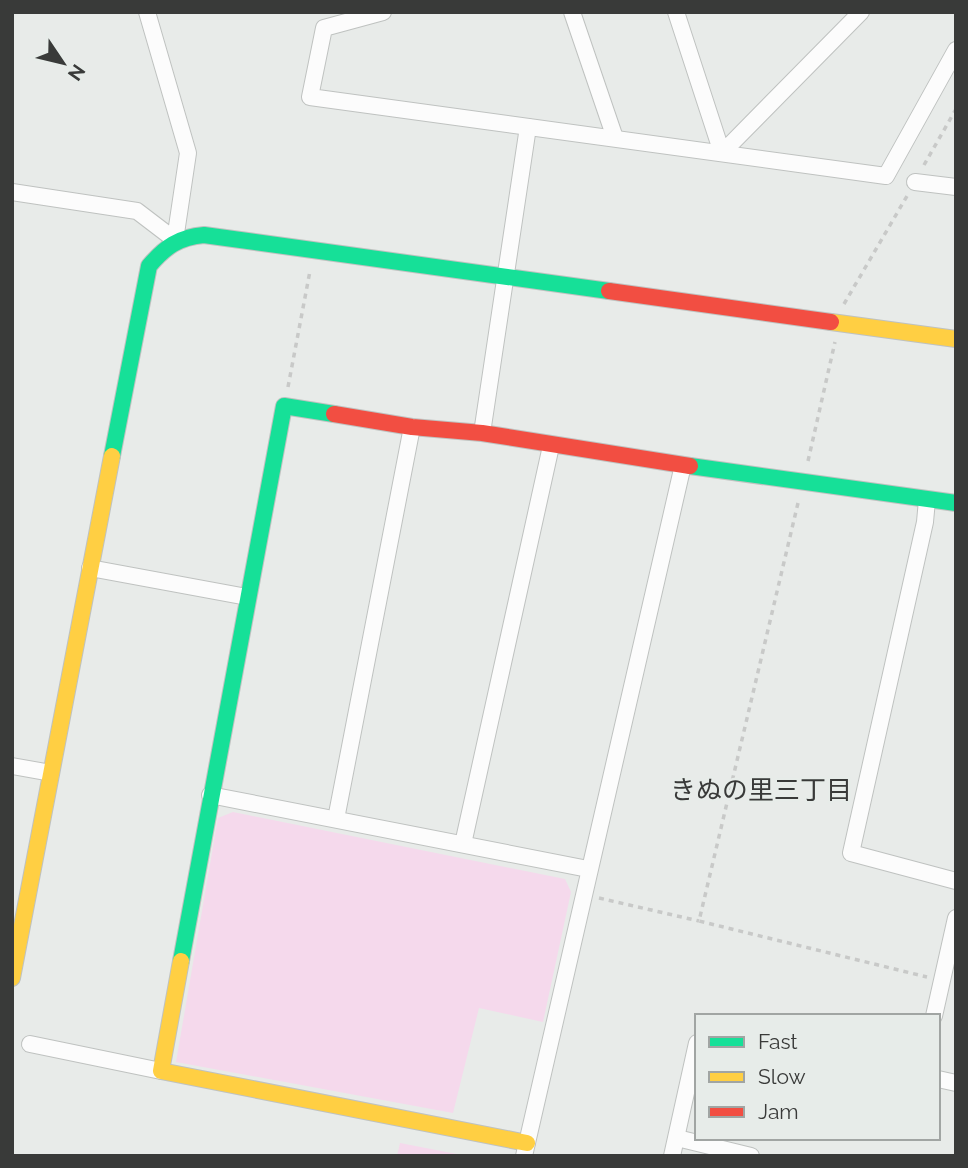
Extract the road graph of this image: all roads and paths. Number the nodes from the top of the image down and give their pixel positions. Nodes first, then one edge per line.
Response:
1 (147, 12) edge
2 (383, 12) edge
3 (572, 12) edge
4 (676, 12) edge
5 (861, 12) edge
6 (844, 18) edge
7 (956, 50) edge
8 (956, 108) edge
9 (528, 127) junction
10 (615, 138) junction
11 (722, 153) junction
12 (915, 182) junction
13 (956, 187) edge
14 (12, 192) edge
15 (175, 240) junction
16 (310, 271) dead end
17 (505, 276) junction
18 (844, 306) dead end
19 (956, 339) edge
20 (835, 343) dead end
21 (284, 406) junction
22 (412, 427) junction
23 (482, 433) junction
24 (551, 446) junction
25 (682, 465) junction
26 (806, 470) dead end
27 (800, 493) dead end
28 (927, 500) junction
29 (956, 503) edge
30 (90, 568) junction
31 (247, 597) junction
32 (12, 766) edge
33 (51, 773) junction
34 (210, 795) junction
35 (336, 819) junction
36 (463, 844) junction
37 (588, 869) junction
38 (956, 881) edge
39 (594, 897) dead end
40 (956, 918) edge
41 (699, 921) junction
42 (925, 977) dead end
43 (12, 978) edge
44 (934, 1014) edge
45 (30, 1044) dead end
46 (695, 1052) edge
47 (161, 1071) junction
48 (677, 1138) junction
49 (525, 1149) edge
50 (672, 1156) edge
51 (751, 1156) edge

1 - 15 street
2 - 9 street
3 - 10 street
4 - 11 street
5 - 6 street
6 - 11 street
7 - 11 street
8 - 12 path
9 - 10 street
9 - 17 street
10 - 11 street
12 - 13 street
12 - 18 path
14 - 15 street
15 - 17 street
15 - 30 street
16 - 21 path
17 - 19 street
17 - 23 street
20 - 26 path
21 - 22 street
21 - 31 street
22 - 23 street
22 - 35 street
23 - 24 street
24 - 25 street
24 - 36 street
25 - 28 street
25 - 37 street
27 - 41 path
28 - 29 street
28 - 38 street
30 - 31 street
30 - 33 street
31 - 34 street
32 - 33 street
33 - 43 street
34 - 35 street
34 - 47 street
35 - 36 street
36 - 37 street
37 - 49 street
39 - 41 path
40 - 44 street
41 - 42 path
45 - 47 street
46 - 48 street
47 - 49 street
48 - 50 street
48 - 51 street

